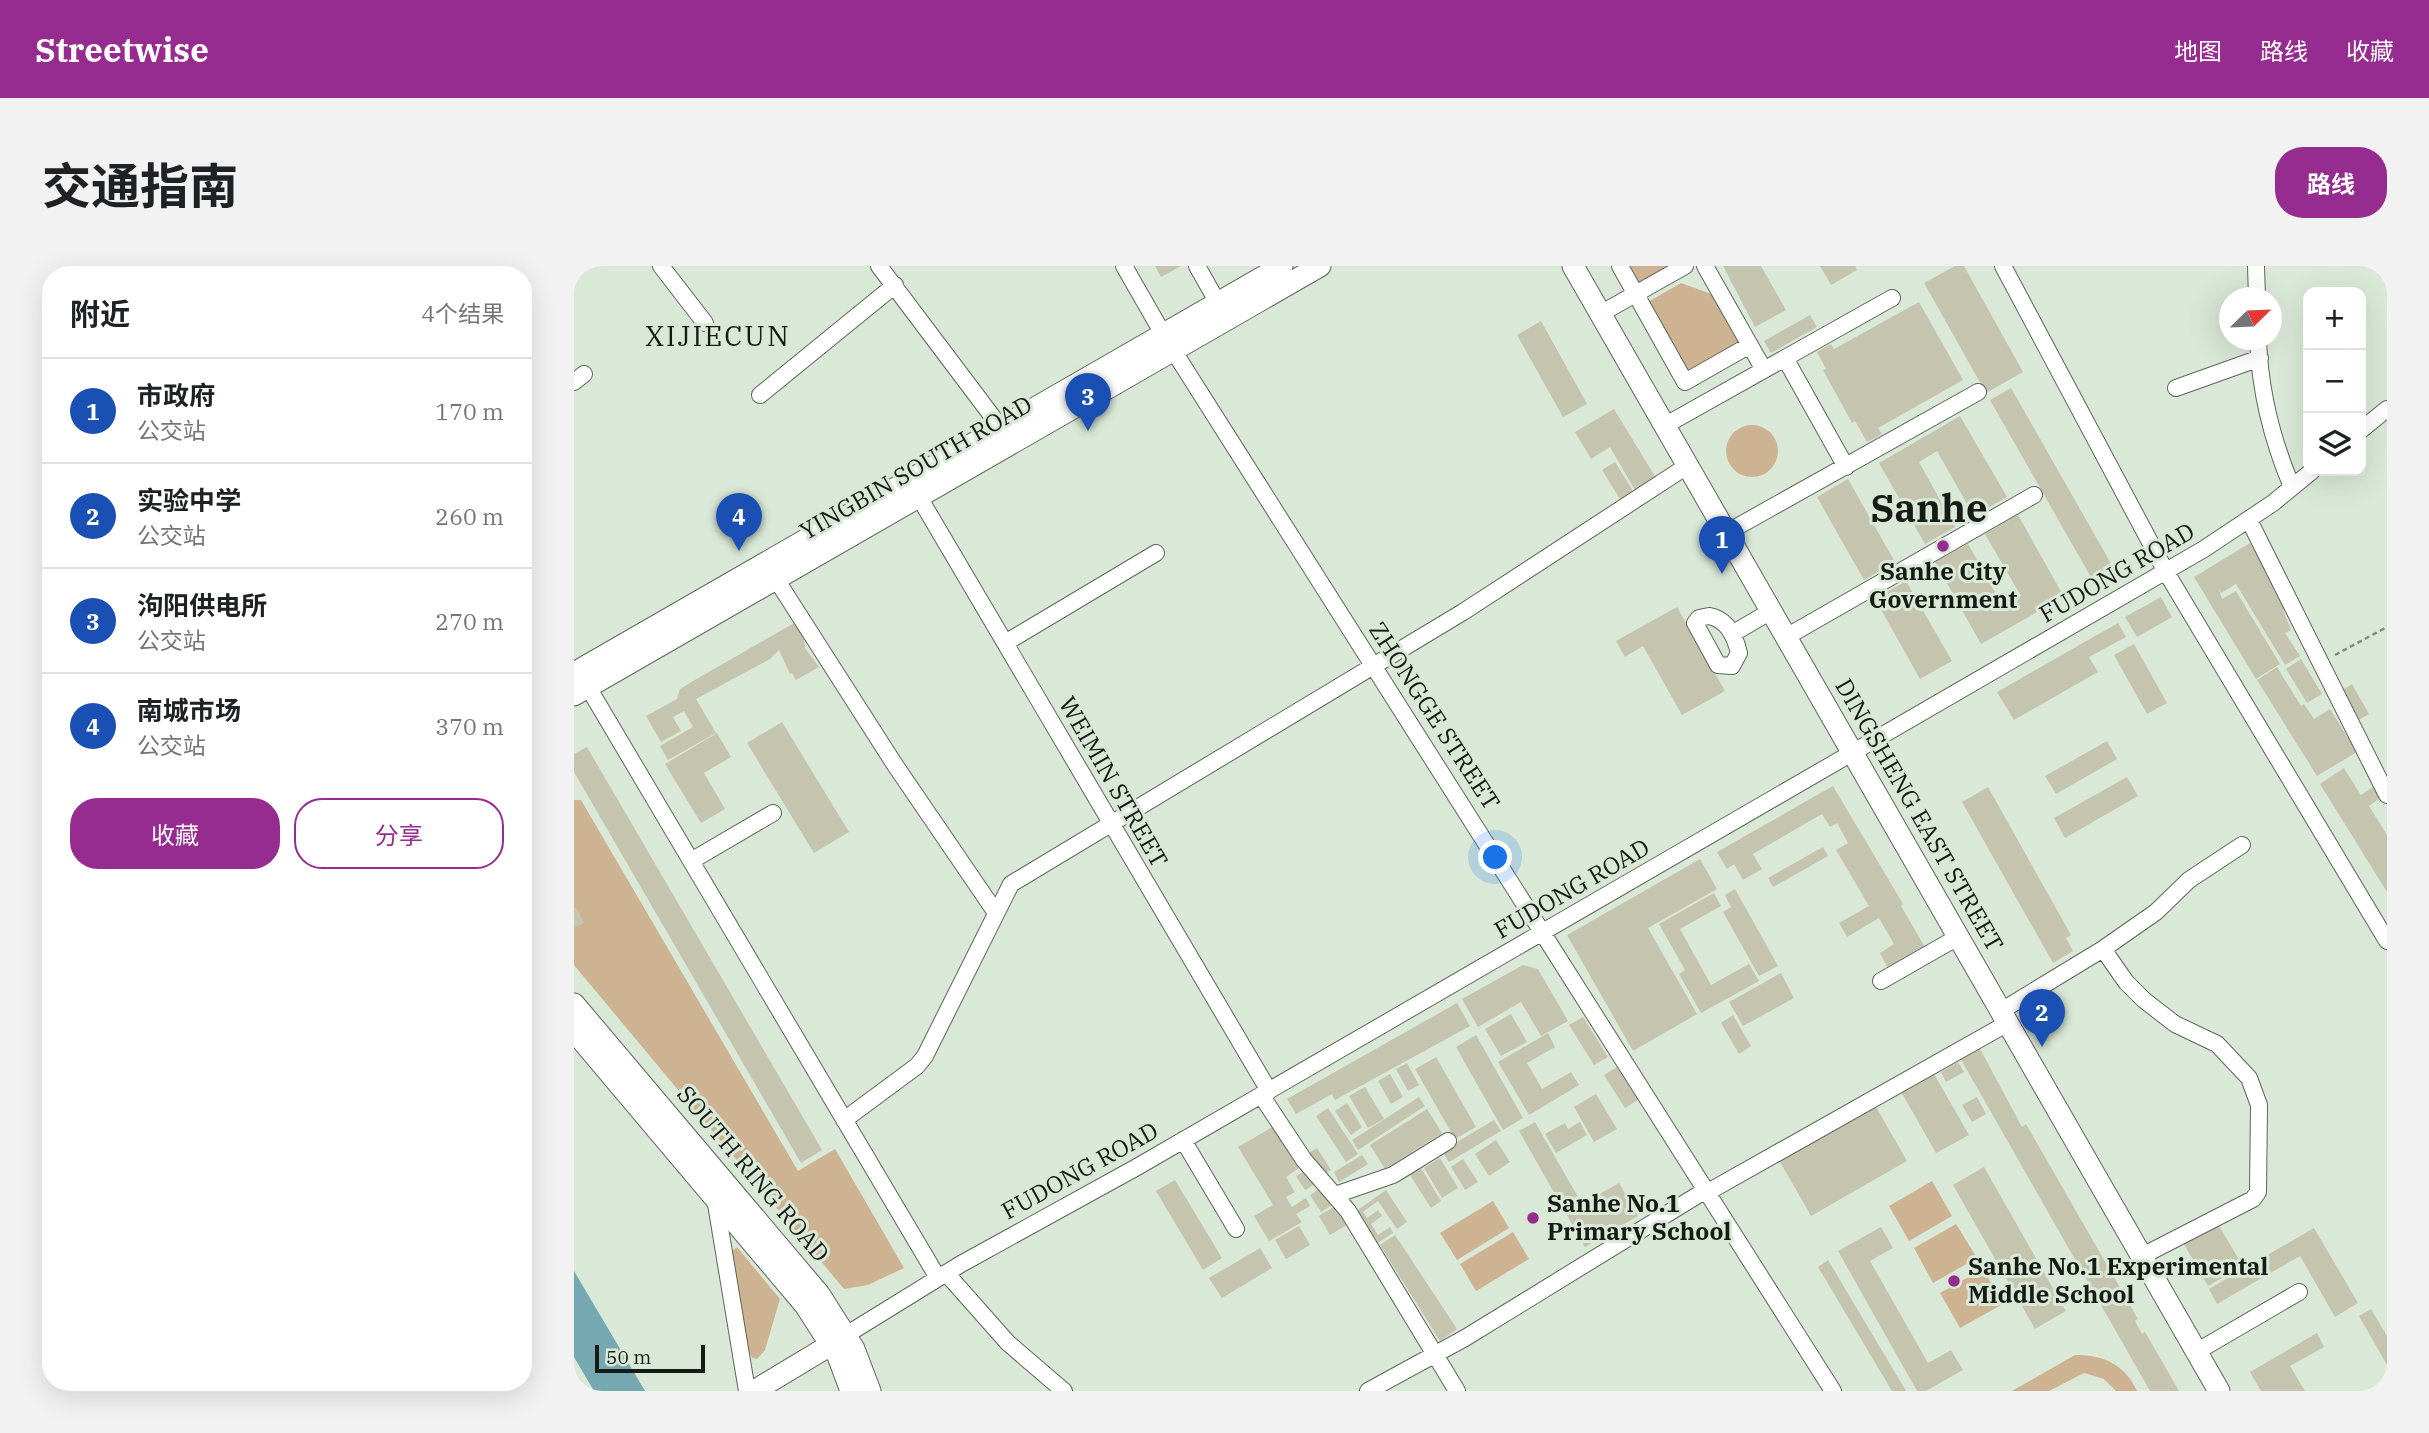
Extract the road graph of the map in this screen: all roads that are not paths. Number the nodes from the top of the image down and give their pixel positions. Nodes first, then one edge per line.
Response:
1 (660, 266) edge
2 (878, 266) edge
3 (1124, 266) edge
4 (1197, 266) edge
5 (1282, 266) edge
6 (1320, 266) edge
7 (1573, 266) edge
8 (1620, 266) edge
9 (1685, 266) edge
10 (1705, 266) edge
11 (2003, 266) edge
12 (2256, 266) edge
13 (895, 285) junction
14 (2257, 287) edge
15 (1636, 294) junction
16 (1892, 298) dead end
17 (1218, 303) junction
18 (1600, 314) junction
19 (705, 323) dead end
20 (1168, 342) junction
21 (1750, 345) junction
22 (2259, 350) edge
23 (1785, 358) junction
24 (2260, 358) junction
25 (1764, 370) junction
26 (2176, 388) dead end
27 (1978, 392) dead end
28 (760, 395) dead end
29 (2387, 409) edge
30 (1664, 426) junction
31 (2366, 426) edge
32 (1001, 428) junction
33 (1687, 466) junction
34 (1846, 467) junction
35 (2306, 476) edge
36 (2292, 487) junction
37 (2034, 495) dead end
38 (919, 496) junction
39 (2249, 520) junction
40 (1726, 533) junction
41 (1156, 553) dead end
42 (2166, 572) junction
43 (776, 579) junction
44 (1771, 611) junction
45 (1732, 634) dead end
46 (1786, 637) junction
47 (1005, 643) junction
48 (1374, 665) junction
49 (579, 685) edge
50 (1853, 753) junction
51 (2387, 795) edge
52 (773, 813) dead end
53 (1111, 822) junction
54 (2242, 845) dead end
55 (691, 861) junction
56 (996, 914) junction
57 (1544, 931) junction
58 (1958, 937) junction
59 (2387, 941) edge
60 (2103, 948) junction
61 (1881, 981) dead end
62 (574, 1004) edge
63 (2004, 1017) junction
64 (574, 1031) edge
65 (1265, 1093) junction
66 (844, 1120) junction
67 (1183, 1140) junction
68 (1448, 1141) dead end
69 (1707, 1191) junction
70 (1335, 1195) junction
71 (715, 1196) junction
72 (1236, 1229) dead end
73 (2142, 1256) junction
74 (942, 1276) junction
75 (2299, 1292) dead end
76 (839, 1339) junction
77 (2196, 1352) junction
78 (1435, 1354) junction
79 (747, 1391) edge
80 (754, 1391) edge
81 (851, 1391) edge
82 (870, 1391) edge
83 (1064, 1391) edge
84 (1368, 1391) edge
85 (1457, 1391) edge
86 (1833, 1391) edge
87 (2219, 1391) edge

1 - 19 street
2 - 13 street
3 - 20 street, ZHONGGE STREET
4 - 17 street
5 - 17 main road, YINGBIN SOUTH ROAD
6 - 20 main road, YINGBIN SOUTH ROAD
7 - 18 main road, DINGSHENG EAST STREET
8 - 15 street
9 - 15 street
10 - 21 street
11 - 42 street
12 - 14 street
13 - 28 street
13 - 32 street
15 - 18 street
15 - 21 street
16 - 23 street
17 - 20 main road, YINGBIN SOUTH ROAD
18 - 30 main road, DINGSHENG EAST STREET
20 - 32 main road, YINGBIN SOUTH ROAD
20 - 38 main road, YINGBIN SOUTH ROAD
20 - 48 street, ZHONGGE STREET
21 - 25 street
22 - 24 street
23 - 25 street
23 - 34 street
24 - 26 street
24 - 36 street
25 - 30 street
27 - 34 street
29 - 31 street
30 - 33 main road, DINGSHENG EAST STREET
32 - 49 main road, YINGBIN SOUTH ROAD
33 - 40 main road, DINGSHENG EAST STREET
33 - 48 street
34 - 40 street
35 - 36 street, FUDONG ROAD
36 - 39 street, FUDONG ROAD
37 - 46 street
38 - 43 main road, YINGBIN SOUTH ROAD
38 - 47 street, WEIMIN STREET
39 - 42 street, FUDONG ROAD
39 - 51 street
40 - 44 main road, DINGSHENG EAST STREET
41 - 47 street
42 - 50 street, FUDONG ROAD
42 - 59 street
43 - 49 main road, YINGBIN SOUTH ROAD
43 - 56 street
44 - 45 street
44 - 46 main road, DINGSHENG EAST STREET
46 - 50 main road, DINGSHENG EAST STREET
47 - 53 street, WEIMIN STREET
48 - 53 street
48 - 57 street, ZHONGGE STREET
49 - 55 street
50 - 57 street, FUDONG ROAD
50 - 58 main road, DINGSHENG EAST STREET
52 - 55 street
53 - 56 street
53 - 65 street, WEIMIN STREET
54 - 60 street
55 - 66 street
56 - 66 street
57 - 65 street, FUDONG ROAD
57 - 69 street, ZHONGGE STREET
58 - 61 street
58 - 63 main road, DINGSHENG EAST STREET
60 - 63 street
60 - 73 street
62 - 76 main road, SOUTH RING ROAD
63 - 69 street
63 - 73 main road, DINGSHENG EAST STREET
64 - 71 main road, SOUTH RING ROAD
65 - 67 street, FUDONG ROAD
65 - 70 street, WEIMIN STREET
66 - 74 street
67 - 72 street
67 - 74 street, FUDONG ROAD
68 - 70 street
69 - 78 street
69 - 86 street, ZHONGGE STREET
70 - 78 street, WEIMIN STREET
71 - 76 main road, SOUTH RING ROAD
71 - 79 street
73 - 77 main road, DINGSHENG EAST STREET
74 - 76 street, FUDONG ROAD
74 - 83 street
75 - 77 street
76 - 80 main road
76 - 81 main road, SOUTH RING ROAD
76 - 82 main road, SOUTH RING ROAD
77 - 87 main road, DINGSHENG EAST STREET
78 - 84 street
78 - 85 street, WEIMIN STREET

